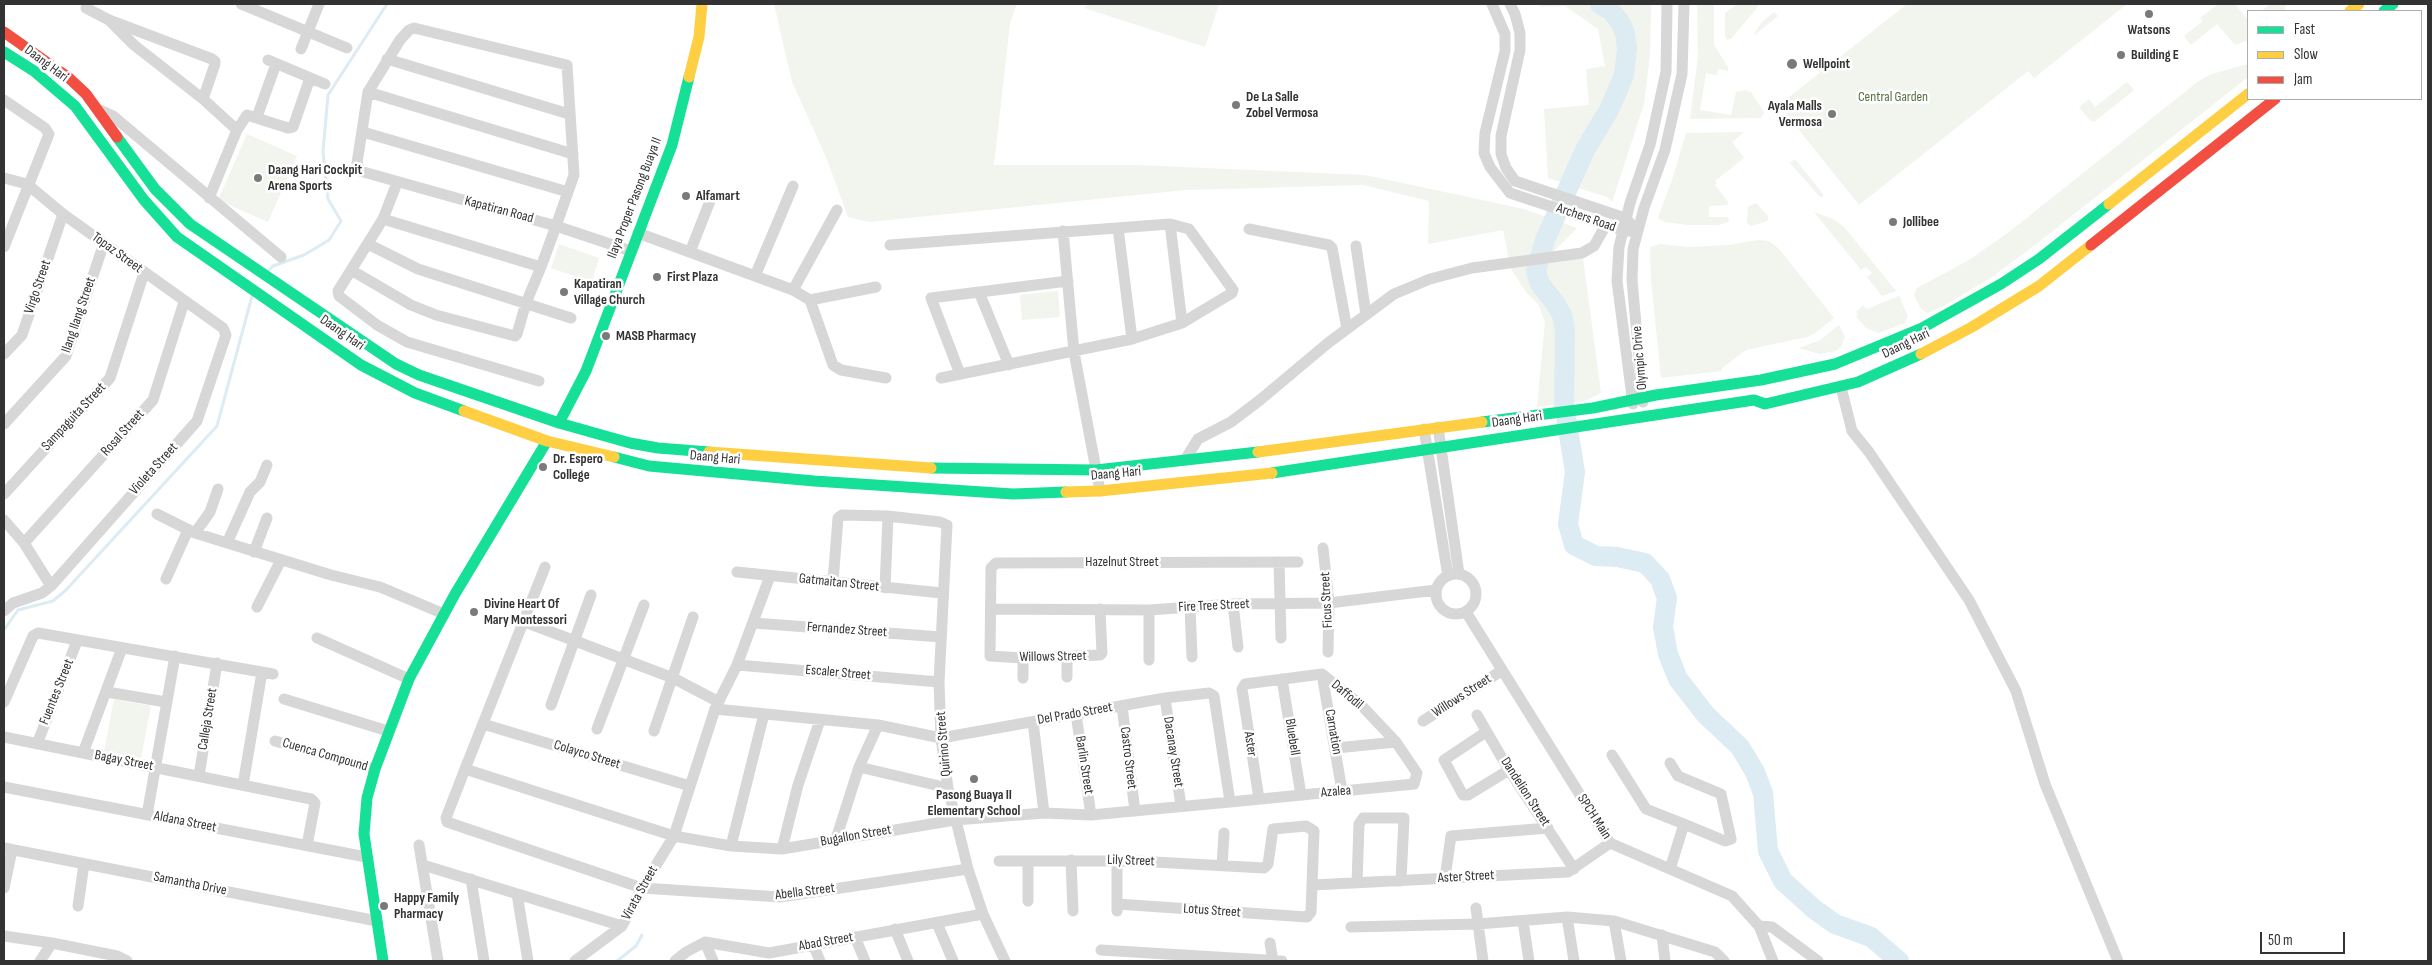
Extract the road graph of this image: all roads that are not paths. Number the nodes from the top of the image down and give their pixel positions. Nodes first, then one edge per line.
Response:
1 (241, 4) edge
2 (319, 4) edge
3 (702, 4) edge
4 (1492, 4) edge
5 (1510, 4) edge
6 (1667, 4) edge
7 (1684, 4) edge
8 (86, 8) dead end
9 (109, 20) junction
10 (307, 30) junction
11 (145, 32) junction
12 (7, 34) edge
13 (134, 45) junction
14 (347, 48) dead end
15 (301, 49) dead end
16 (4, 50) edge
17 (386, 59) junction
18 (310, 78) junction
19 (325, 84) dead end
20 (368, 92) junction
21 (2247, 95) edge
22 (203, 99) junction
23 (4, 100) edge
24 (2274, 100) edge
25 (98, 109) junction
26 (569, 114) junction
27 (257, 117) junction
28 (237, 130) junction
29 (363, 132) junction
30 (573, 154) junction
31 (4, 178) edge
32 (397, 183) junction
33 (27, 184) junction
34 (793, 186) dead end
35 (568, 192) junction
36 (712, 196) dead end
37 (209, 198) junction
38 (837, 210) dead end
39 (63, 214) junction
40 (1626, 218) junction
41 (383, 219) junction
42 (1602, 223) junction
43 (1170, 224) junction
44 (556, 226) junction
45 (1118, 228) junction
46 (1249, 229) dead end
47 (1622, 230) junction
48 (1063, 231) junction
49 (1637, 231) junction
50 (638, 233) junction
51 (104, 243) junction
52 (368, 244) junction
53 (890, 245) dead end
54 (1356, 246) dead end
55 (4, 248) edge
56 (631, 251) junction
57 (690, 252) junction
58 (281, 257) dead end
59 (541, 267) junction
60 (351, 270) junction
61 (144, 272) junction
62 (755, 276) junction
63 (1068, 281) junction
64 (876, 288) dead end
65 (793, 290) junction
66 (979, 292) junction
67 (810, 300) junction
68 (184, 302) junction
69 (526, 303) junction
70 (1366, 315) junction
71 (571, 318) dead end
72 (1182, 324) junction
73 (1347, 329) junction
74 (226, 335) joint
75 (1132, 339) junction
76 (1074, 352) junction
77 (4, 354) edge
78 (1009, 365) junction
79 (960, 374) junction
80 (886, 378) dead end
81 (941, 378) dead end
82 (539, 381) dead end
83 (1841, 387) junction
84 (1644, 398) junction
85 (1631, 401) junction
86 (1641, 416) junction
87 (559, 423) junction
88 (4, 424) edge
89 (1438, 427) junction
90 (1424, 428) junction
91 (548, 441) junction
92 (1441, 446) junction
93 (1427, 449) junction
94 (1185, 460) junction
95 (267, 466) dead end
96 (1096, 470) junction
97 (218, 489) dead end
98 (1100, 491) junction
99 (4, 494) edge
100 (157, 514) dead end
101 (888, 516) junction
102 (268, 518) dead end
103 (4, 520) edge
104 (192, 532) junction
105 (24, 543) junction
106 (227, 543) junction
107 (1323, 548) dead end
108 (254, 552) junction
109 (281, 560) junction
110 (1279, 562) junction
111 (1298, 562) dead end
112 (545, 567) dead end
113 (737, 572) dead end
114 (1460, 574) junction
115 (770, 576) junction
116 (1448, 576) junction
117 (166, 579) dead end
118 (833, 582) junction
119 (51, 586) junction
120 (885, 588) junction
121 (1436, 590) junction
122 (942, 593) junction
123 (591, 596) dead end
124 (1328, 602) junction
125 (1232, 604) junction
126 (1279, 604) junction
127 (644, 605) dead end
128 (1190, 606) junction
129 (257, 607) dead end
130 (991, 609) junction
131 (1100, 609) junction
132 (1149, 610) junction
133 (4, 611) edge
134 (1466, 612) junction
135 (444, 614) junction
136 (693, 617) dead end
137 (525, 622) junction
138 (754, 623) junction
139 (941, 636) junction
140 (317, 638) dead end
141 (1281, 638) dead end
142 (574, 640) junction
143 (78, 641) junction
144 (1238, 647) dead end
145 (122, 648) junction
146 (1328, 652) dead end
147 (990, 655) joint
148 (175, 656) junction
149 (1192, 657) dead end
150 (624, 658) junction
151 (1024, 658) junction
152 (1067, 658) junction
153 (1149, 660) dead end
154 (217, 663) junction
155 (737, 665) junction
156 (1501, 671) junction
157 (1322, 674) junction
158 (1067, 677) dead end
159 (673, 678) junction
160 (1023, 678) dead end
161 (1282, 679) junction
162 (409, 680) junction
163 (939, 682) junction
164 (1242, 689) joint
165 (107, 692) junction
166 (1165, 698) junction
167 (284, 699) dead end
168 (4, 702) edge
169 (166, 702) junction
170 (550, 705) dead end
171 (717, 706) junction
172 (1122, 706) junction
173 (764, 714) junction
174 (1076, 714) junction
175 (1477, 715) dead end
176 (820, 720) junction
177 (1424, 721) dead end
178 (1033, 722) junction
179 (483, 724) junction
180 (878, 725) junction
181 (597, 729) dead end
182 (388, 731) junction
183 (654, 731) dead end
184 (1486, 732) junction
185 (4, 737) edge
186 (941, 738) junction
187 (275, 741) dead end
188 (1396, 742) junction
189 (37, 744) junction
190 (1336, 748) junction
191 (83, 753) junction
192 (1612, 755) dead end
193 (1670, 763) dead end
194 (156, 767) junction
195 (859, 767) junction
196 (375, 769) junction
197 (465, 769) junction
198 (1509, 770) junction
199 (199, 776) junction
200 (1414, 784) joint
201 (243, 785) junction
202 (690, 786) junction
203 (4, 787) edge
204 (948, 788) junction
205 (1342, 791) junction
206 (1301, 795) junction
207 (1259, 799) junction
208 (1230, 802) junction
209 (1181, 806) junction
210 (1135, 811) junction
211 (1044, 813) junction
212 (147, 815) junction
213 (1091, 815) junction
214 (955, 820) junction
215 (1684, 824) junction
216 (1548, 828) junction
217 (1224, 834) dead end
218 (674, 836) junction
219 (836, 839) junction
220 (1610, 843) junction
221 (307, 845) junction
222 (419, 845) dead end
223 (732, 846) junction
224 (8, 849) edge
225 (782, 849) junction
226 (366, 857) junction
227 (1071, 860) junction
228 (999, 861) dead end
229 (1028, 861) junction
230 (1117, 861) junction
231 (84, 864) junction
232 (423, 865) junction
233 (1222, 866) junction
234 (1574, 868) junction
235 (968, 869) junction
236 (1670, 869) junction
237 (1445, 878) junction
238 (471, 879) junction
239 (1401, 881) junction
240 (1358, 883) junction
241 (1313, 884) junction
242 (4, 888) edge
243 (642, 888) junction
244 (517, 894) junction
245 (1028, 901) dead end
246 (78, 906) dead end
247 (1476, 908) dead end
248 (1072, 911) dead end
249 (983, 914) junction
250 (1567, 917) junction
251 (377, 921) junction
252 (1523, 921) junction
253 (1614, 921) junction
254 (938, 923) junction
255 (1478, 924) junction
256 (622, 926) junction
257 (1759, 926) junction
258 (1351, 927) dead end
259 (895, 929) junction
260 (1662, 935) junction
261 (4, 936) edge
262 (855, 937) junction
263 (705, 942) junction
264 (52, 943) junction
265 (1270, 943) dead end
266 (813, 944) junction
267 (1101, 950) dead end
268 (1132, 956) edge
269 (771, 957) edge
270 (1180, 958) edge
271 (1224, 959) edge
272 (40, 961) edge
273 (127, 961) edge
274 (383, 961) edge
275 (438, 961) edge
276 (484, 961) edge
277 (528, 961) edge
278 (575, 961) edge
279 (675, 961) edge
280 (713, 961) edge
281 (820, 961) edge
282 (865, 961) edge
283 (908, 961) edge
284 (953, 961) edge
285 (1005, 961) edge
286 (1273, 961) edge
287 (1282, 961) edge
288 (1483, 961) edge
289 (1529, 961) edge
290 (1574, 961) edge
291 (1620, 961) edge
292 (1665, 961) edge
293 (1724, 961) edge
294 (1773, 961) edge
295 (1818, 961) edge
296 (2118, 961) edge

1 - 10 street
2 - 10 street
3 - 50 main road, Ilaya Proper Pasong Buaya II
4 - 42 street, Archers Road
5 - 40 street, Archers Road
6 - 40 street, Olympic Drive
7 - 49 street, Olympic Drive
8 - 9 street
9 - 11 street
9 - 13 street
10 - 14 street
10 - 15 street
11 - 13 street
11 - 22 street
12 - 16 main road
12 - 25 main road, Daang Hari
13 - 22 street
16 - 91 main road, Daang Hari
17 - 20 street
17 - 26 street
17 - 26 street
18 - 19 street
18 - 27 street
18 - 27 street
20 - 29 street
20 - 30 street
21 - 84 main road, Daang Hari
22 - 28 street
23 - 33 street
24 - 83 main road, Daang Hari
25 - 37 street
25 - 87 main road, Daang Hari
26 - 30 street
27 - 28 street
28 - 37 street
29 - 32 street, Kapatiran Road
29 - 35 street
30 - 35 street
31 - 33 street, Topaz Street
32 - 41 street
32 - 44 street, Kapatiran Road
33 - 39 street, Topaz Street
33 - 55 street
34 - 62 street
35 - 44 street
36 - 57 street
37 - 58 street
38 - 65 street
39 - 51 street, Topaz Street
39 - 77 street, Virgo Street
40 - 47 street, Olympic Drive
40 - 49 street, Archers Road
41 - 52 street
41 - 59 street
42 - 47 street, Archers Road
42 - 70 street
43 - 45 street
43 - 72 street
43 - 72 street
44 - 56 street, Kapatiran Road
44 - 59 street
45 - 48 street
45 - 75 street
46 - 73 street
47 - 49 street, Archers Road
47 - 85 street, Olympic Drive
48 - 53 street
48 - 63 street
49 - 84 street, Olympic Drive
50 - 56 main road, Ilaya Proper Pasong Buaya II
50 - 57 street
51 - 61 street, Topaz Street
51 - 88 street, Ilang Ilang Street
52 - 60 street
52 - 69 street
54 - 70 street
56 - 87 main road, Ilaya Proper Pasong Buaya II
57 - 62 street
59 - 69 street
60 - 69 street
60 - 82 street
61 - 68 street, Topaz Street
61 - 99 street, Sampaguita Street
62 - 65 street
63 - 66 street
63 - 76 street
64 - 67 street
65 - 67 street
66 - 78 street
66 - 79 street
67 - 80 street
68 - 74 street, Topaz Street
68 - 105 street, Rosal Street
69 - 71 street
70 - 73 street
72 - 75 street
73 - 94 street
74 - 119 street, Violeta Street
75 - 76 street
76 - 78 street
76 - 96 street
78 - 79 street
79 - 81 street
83 - 86 main road, Daang Hari
83 - 296 street
84 - 85 main road, Daang Hari
84 - 86 street, Olympic Drive
85 - 86 street, Olympic Drive
85 - 89 main road, Daang Hari
86 - 92 main road, Daang Hari
87 - 96 main road, Daang Hari
89 - 90 main road, Daang Hari
89 - 92 street
90 - 93 street
90 - 94 main road, Daang Hari
91 - 98 main road, Daang Hari
91 - 135 main road
92 - 93 main road, Daang Hari
92 - 114 street
93 - 98 main road, Daang Hari
93 - 116 street
94 - 96 main road, Daang Hari
95 - 106 street
96 - 98 street
97 - 104 street
100 - 104 street
101 - 118 street
101 - 120 street
101 - 122 street, Quirino Street
102 - 108 street
103 - 105 street
104 - 106 street
104 - 117 street
105 - 119 street
106 - 108 street
107 - 124 street, Ficus Street
108 - 109 street
109 - 129 street
109 - 135 street
110 - 111 street, Hazelnut Street
110 - 126 street
110 - 130 street, Hazelnut Street
112 - 137 street
113 - 115 street, Gatmaitan Street
114 - 116 street
114 - 134 street
115 - 118 street, Gatmaitan Street
115 - 138 street, Virata Street
116 - 121 street
118 - 120 street, Gatmaitan Street
119 - 133 street
120 - 122 street, Gatmaitan Street
121 - 124 street, Fire Tree Street
121 - 134 street
122 - 139 street, Quirino Street
123 - 142 street
124 - 126 street, Fire Tree Street
124 - 146 street, Ficus Street
125 - 126 street, Fire Tree Street
125 - 128 street, Fire Tree Street
125 - 144 street
126 - 141 street
127 - 150 street
128 - 132 street, Fire Tree Street
128 - 149 street
130 - 131 street, Fire Tree Street
130 - 147 street, Hazelnut Street
131 - 132 street, Fire Tree Street
131 - 152 street, Willows Street
132 - 153 street
134 - 156 street, SPCH Main
135 - 162 main road
136 - 159 street
137 - 142 street
137 - 179 street
138 - 139 street, Fernandez Street
138 - 155 street, Virata Street
139 - 163 street, Quirino Street
140 - 162 street
142 - 150 street
142 - 170 street
143 - 145 street
143 - 168 street
143 - 189 street, Fuentes Street
145 - 148 street
145 - 165 street
147 - 151 street, Willows Street
148 - 154 street
148 - 169 street
150 - 159 street
150 - 181 street
151 - 152 street, Willows Street
151 - 160 street
152 - 158 street
154 - 199 street, Calleja Street
154 - 201 street
155 - 163 street, Escaler Street
155 - 171 street, Virata Street
156 - 177 street, Willows Street
156 - 220 street, SPCH Main
157 - 161 street, Daffodil
157 - 188 street, Daffodil
157 - 190 street, Carnation
159 - 171 street
159 - 183 street
161 - 164 street, Daffodil
161 - 206 street, Bluebell
162 - 182 main road
163 - 186 street, Quirino Street
164 - 207 street, Aster
165 - 169 street
165 - 191 street
166 - 172 street, Del Prado Street
166 - 208 street, Del Prado Street
166 - 209 street, Dacanay Street
167 - 182 street
169 - 194 street
171 - 173 street
171 - 202 street, Virata Street
172 - 174 street, Del Prado Street
172 - 210 street, Castro Street
173 - 176 street
173 - 223 street
174 - 178 street, Del Prado Street
174 - 213 street, Barlin Street
175 - 184 street, Dandelion Street
176 - 180 street
176 - 225 street
178 - 186 street, Del Prado Street
178 - 211 street
179 - 197 street
179 - 202 street, Colayco Street
180 - 186 street
180 - 195 street
182 - 196 main road
184 - 198 street, Dandelion Street
184 - 198 street
185 - 189 street, Bagay Street
186 - 204 street, Quirino Street
187 - 196 street, Cuenca Compound
188 - 190 street
188 - 200 street, Daffodil
189 - 191 street, Bagay Street
190 - 205 street, Carnation
191 - 194 street, Bagay Street
192 - 215 street
193 - 215 street
194 - 199 street, Bagay Street
194 - 212 street
195 - 204 street
195 - 219 street
196 - 226 main road
197 - 218 street, Bugallon Street
197 - 243 street, Abella Street
198 - 216 street, Dandelion Street
199 - 201 street, Bagay Street
200 - 205 street, Azalea
201 - 221 street, Bagay Street
202 - 218 street, Virata Street
203 - 212 street, Aldana Street
204 - 214 street, Quirino Street
205 - 206 street, Azalea
206 - 207 street, Azalea
207 - 208 street, Bugallon Street
208 - 209 street, Bugallon Street
209 - 210 street, Bugallon Street
210 - 213 street, Bugallon Street
211 - 213 street, Bugallon Street
211 - 214 street, Bugallon Street
212 - 221 street, Aldana Street
214 - 219 street, Bugallon Street
214 - 235 street, Quirino Street
215 - 236 street
216 - 234 street, Dandelion Street
216 - 237 street
217 - 233 street
218 - 223 street, Bugallon Street
218 - 243 street, Virata Street
219 - 225 street, Bugallon Street
220 - 234 street, Aster Street
220 - 236 street, SPCH Main
221 - 226 street, Aldana Street
222 - 232 street
223 - 225 street, Bugallon Street
224 - 231 street, Samantha Drive
224 - 242 street
226 - 251 main road
227 - 229 street, Lily Street
227 - 230 street, Lily Street
227 - 248 street
228 - 229 street, Lily Street
229 - 245 street
230 - 233 street, Lily Street
230 - 241 street, Lotus Street
231 - 246 street
231 - 251 street, Samantha Drive
232 - 238 street
232 - 275 street
233 - 241 street, Lily Street
234 - 237 street, Aster Street
235 - 243 street, Abella Street
235 - 249 street, Quirino Street
236 - 257 street, SPCH Main
237 - 239 street, Aster Street
238 - 244 street
238 - 276 street
239 - 240 street, Aster Street
239 - 240 street
240 - 241 street, Aster Street
243 - 256 street, Virata Street
244 - 256 street
244 - 277 street
247 - 255 street
249 - 254 street, Abad Street
249 - 285 street, Quirino Street
250 - 252 street
250 - 253 street
250 - 290 street
251 - 274 main road
252 - 255 street
252 - 289 street
253 - 260 street
253 - 291 street
254 - 259 street, Abad Street
254 - 284 street
255 - 258 street
255 - 288 street
256 - 278 street, Virata Street
257 - 294 street, SPCH Main
257 - 295 street
259 - 262 street, Abad Street
259 - 283 street
260 - 292 street
260 - 293 street
261 - 264 street
262 - 266 street, Abad Street
262 - 282 street
263 - 269 street, Abad Street
263 - 279 street
263 - 280 street
264 - 272 street
264 - 273 street
265 - 286 street
266 - 269 street, Abad Street
266 - 281 street
267 - 268 street
268 - 270 street
270 - 271 street
271 - 286 street
286 - 287 street

